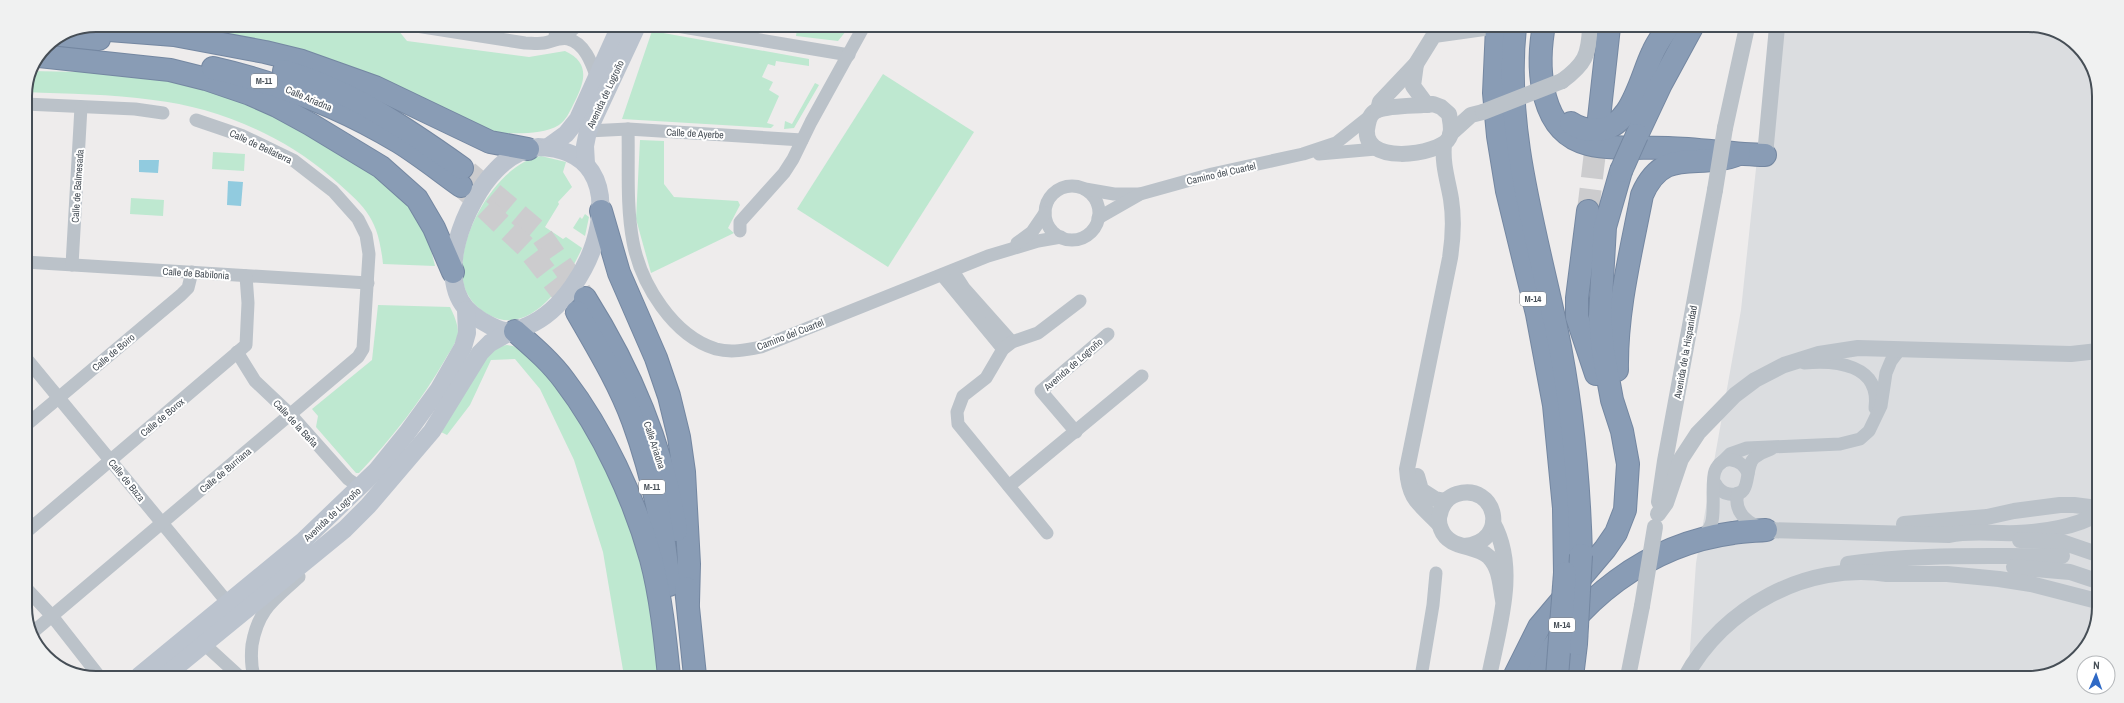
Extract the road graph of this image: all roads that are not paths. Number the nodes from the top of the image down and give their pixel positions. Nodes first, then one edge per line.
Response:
1 (135, 32) edge
2 (454, 32) edge
3 (564, 32) edge
4 (617, 32) edge
5 (634, 32) edge
6 (713, 32) edge
7 (861, 32) edge
8 (1453, 32) edge
9 (1497, 32) edge
10 (1515, 32) edge
11 (1543, 32) edge
12 (1543, 32) edge
13 (1589, 32) edge
14 (1608, 32) edge
15 (1665, 32) edge
16 (1689, 32) edge
17 (1746, 32) edge
18 (1777, 32) edge
19 (74, 36) edge
20 (534, 42) junction
21 (51, 51) edge
22 (849, 55) junction
23 (46, 57) edge
24 (1416, 64) junction
25 (597, 78) junction
26 (32, 104) edge
27 (1427, 105) junction
28 (81, 107) junction
29 (162, 113) dead end
30 (1374, 113) junction
31 (1449, 114) junction
32 (1477, 114) junction
33 (1599, 118) tunnel mouth
34 (196, 120) dead end
35 (628, 129) junction
36 (588, 131) junction
37 (1447, 139) junction
38 (802, 140) junction
39 (538, 148) junction
40 (1376, 149) junction
41 (1420, 151) junction
42 (1303, 154) junction
43 (1739, 154) junction
44 (1765, 155) joint
45 (586, 164) junction
46 (1447, 182) junction
47 (1085, 190) junction
48 (1140, 194) junction
49 (601, 211) junction
50 (1588, 211) tunnel mouth
51 (1045, 213) junction
52 (1098, 218) junction
53 (740, 231) dead end
54 (1061, 237) junction
55 (1009, 249) junction
56 (32, 262) edge
57 (72, 265) junction
58 (192, 272) junction
59 (453, 272) junction
60 (947, 273) junction
61 (246, 276) junction
62 (368, 283) junction
63 (1080, 301) dead end
64 (466, 310) junction
65 (512, 331) junction
66 (1108, 334) dead end
67 (1007, 346) junction
68 (1903, 348) junction
69 (238, 352) junction
70 (2092, 352) edge
71 (2071, 354) junction
72 (2092, 359) edge
73 (32, 365) edge
74 (1784, 365) junction
75 (1142, 376) dead end
76 (59, 397) junction
77 (291, 415) junction
78 (1874, 419) junction
79 (32, 420) edge
80 (1417, 423) junction
81 (1622, 431) junction
82 (1076, 432) junction
83 (1780, 447) junction
84 (111, 460) junction
85 (1720, 464) junction
86 (1748, 473) junction
87 (1626, 483) junction
88 (1715, 483) junction
89 (1009, 486) junction
90 (361, 488) junction
91 (1738, 493) junction
92 (1446, 500) junction
93 (2092, 507) edge
94 (2092, 516) edge
95 (1656, 520) junction
96 (163, 523) junction
97 (1493, 523) junction
98 (1439, 524) junction
99 (32, 527) edge
100 (1766, 530) junction
101 (1859, 532) junction
102 (1047, 533) dead end
103 (1949, 535) junction
104 (1701, 540) junction
105 (1464, 546) junction
106 (2092, 552) edge
107 (314, 556) junction
108 (2062, 556) dead end
109 (1873, 572) junction
110 (1436, 574) dead end
111 (1830, 575) junction
112 (2092, 579) edge
113 (32, 594) edge
114 (1503, 600) junction
115 (2092, 601) edge
116 (228, 603) junction
117 (688, 603) junction
118 (52, 616) junction
119 (36, 629) edge
120 (204, 644) junction
121 (251, 660) junction
122 (222, 661) junction
123 (95, 671) edge
124 (144, 671) edge
125 (171, 671) edge
126 (233, 671) edge
127 (253, 671) edge
128 (668, 671) edge
129 (676, 671) edge
130 (695, 671) edge
131 (1422, 671) edge
132 (1490, 671) edge
133 (1531, 671) edge
134 (1532, 671) edge
135 (1534, 671) edge
136 (1573, 671) edge
137 (1629, 671) edge
138 (1690, 671) edge

1 - 39 highway
2 - 20 street
3 - 20 street
4 - 25 main road, Avenida de Logroño
5 - 36 main road, Avenida de Logroño
6 - 22 street
7 - 22 street
8 - 24 street
9 - 134 highway, M-14, bridge
10 - 136 highway, M-14, bridge
11 - 15 highway
12 - 43 highway
13 - 32 street, bridge
14 - 33 highway
16 - 81 highway, bridge
17 - 95 street, Avenida de la Hispanidad, bridge
18 - 44 street
19 - 21 highway, Calle Ariadna / M-11
20 - 25 street
22 - 38 street
23 - 59 highway
24 - 27 street
24 - 30 street
25 - 39 main road, Avenida de Logroño
26 - 28 street
27 - 30 street
27 - 31 street
28 - 29 street
28 - 57 street, Calle de Balmesada
30 - 40 street
30 - 42 street, Camino del Cuartel
31 - 32 street
31 - 37 street
32 - 37 street
34 - 62 street, Calle de Bellaterra
35 - 36 street, Calle de Ayerbe
35 - 38 street, Calle de Ayerbe
35 - 60 street, Camino del Cuartel
36 - 45 main road, Avenida de Logroño
37 - 41 street
37 - 46 street
38 - 53 street
39 - 45 main road
39 - 59 main road, Avenida de Logroño
40 - 41 street
40 - 42 street, Camino del Cuartel
41 - 46 street
42 - 48 street, Camino del Cuartel
43 - 44 highway
43 - 81 highway
45 - 49 main road
46 - 80 street
47 - 48 street, Camino del Cuartel
47 - 51 street
47 - 52 street
48 - 52 street, Camino del Cuartel
49 - 65 main road, Avenida de Logroño
49 - 117 highway
50 - 87 highway
51 - 54 street
51 - 55 street, Camino del Cuartel
52 - 54 street
54 - 55 street, Camino del Cuartel
55 - 60 street, Camino del Cuartel
56 - 57 street, Calle de Babilonia
57 - 58 street, Calle de Babilonia
58 - 61 street, Calle de Babilonia
58 - 76 street, Calle de Boiro
59 - 64 main road
60 - 67 street
61 - 62 street, Calle de Babilonia
61 - 69 street, Calle de Borox
62 - 77 street, Calle de Burriana
63 - 67 street
64 - 65 main road
64 - 90 main road, Avenida de Logroño
65 - 107 main road, Avenida de Logroño
65 - 128 highway
66 - 82 street, Avenida de Logroño
67 - 89 street
68 - 71 street
68 - 74 street
68 - 78 street
69 - 77 street, Calle de la Baña
69 - 84 street, Calle de Borox
70 - 71 street
71 - 72 street
73 - 76 street, Calle de Baza
74 - 78 street
74 - 95 street
75 - 82 street
76 - 79 street, Calle de Boiro
76 - 84 street, Calle de Baza
77 - 90 street, Calle de la Baña
77 - 96 street, Calle de Burriana
78 - 83 street
80 - 92 street
80 - 98 street
81 - 87 highway
82 - 89 street
83 - 85 street
83 - 86 street
84 - 96 street, Calle de Baza
84 - 99 street, Calle de Borox
85 - 86 street
85 - 88 street
86 - 91 street
87 - 133 highway
88 - 91 street
88 - 104 street
89 - 102 street
90 - 116 main road, Avenida de Logroño
91 - 100 street
92 - 97 street
92 - 98 street
93 - 101 street
94 - 103 street
95 - 137 street, Avenida de la Hispanidad, bridge
96 - 116 street, Calle de Baza
96 - 118 street, Calle de Burriana
97 - 105 street
97 - 114 street
98 - 105 street
100 - 101 street
100 - 104 highway
101 - 103 street
103 - 106 street
104 - 135 highway
105 - 114 street
107 - 120 main road, Avenida de Logroño
107 - 121 street, Avenida de Logroño
108 - 111 street
109 - 111 street
109 - 112 street
109 - 115 street
110 - 131 street
111 - 138 street
113 - 118 street
114 - 132 street
116 - 120 main road
116 - 124 main road, Avenida de Logroño
117 - 129 highway, Calle Ariadna / M-11
117 - 130 highway, Calle Ariadna / M-11
118 - 119 street, Calle de Burriana
118 - 123 street
120 - 122 street
120 - 125 main road, Avenida de Logroño
121 - 122 street
121 - 127 street, Avenida de Logroño
122 - 126 street

